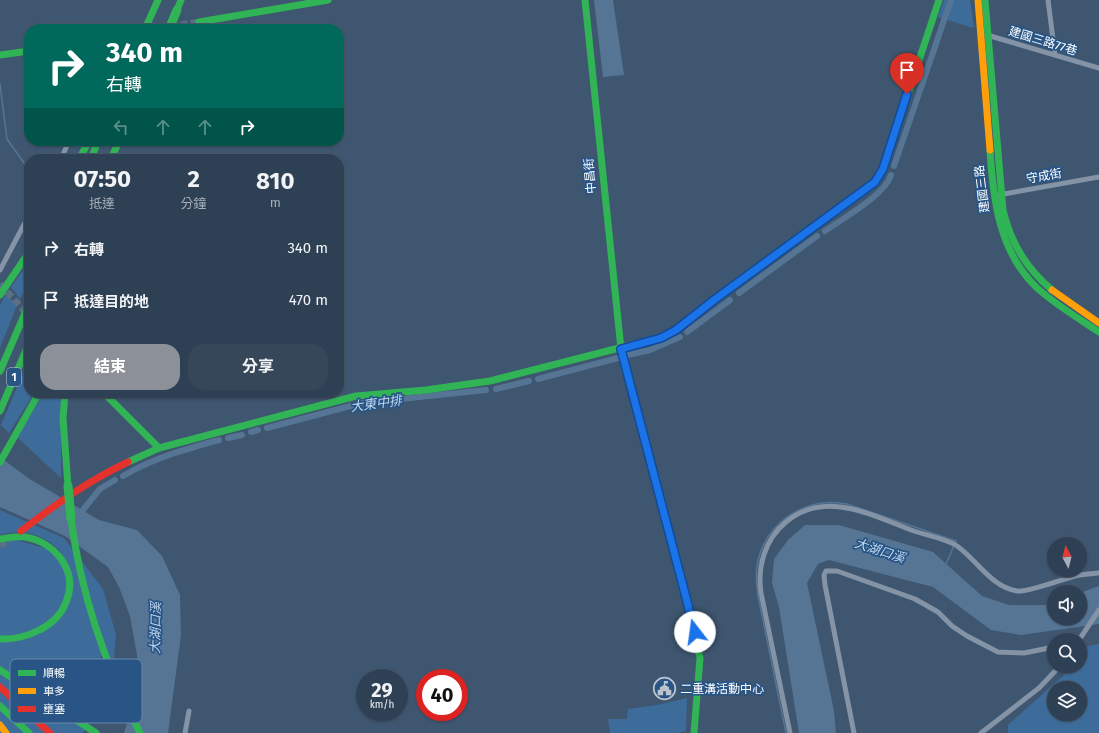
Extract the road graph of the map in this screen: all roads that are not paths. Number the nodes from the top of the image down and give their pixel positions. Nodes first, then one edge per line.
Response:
1 (158, 0) edge
2 (181, 0) edge
3 (328, 0) edge
4 (585, 0) edge
5 (940, 0) edge
6 (978, 0) edge
7 (985, 0) edge
8 (1048, 0) edge
9 (199, 22) tunnel mouth
10 (147, 24) edge
11 (171, 24) edge
12 (986, 35) junction
13 (24, 52) edge
14 (0, 55) edge
15 (1055, 55) junction
16 (1099, 68) edge
17 (1099, 177) edge
18 (997, 195) junction
19 (24, 224) edge
20 (24, 259) edge
21 (0, 270) edge
22 (0, 295) edge
23 (24, 316) edge
24 (1099, 323) edge
25 (1099, 332) edge
26 (621, 349) junction
27 (24, 355) edge
28 (0, 372) edge
29 (36, 398) edge
30 (65, 398) edge
31 (109, 398) edge
32 (0, 411) edge
33 (159, 448) junction
34 (0, 462) edge
35 (25, 532) junction
36 (0, 539) tunnel mouth
37 (1099, 573) edge
38 (1099, 610) edge
39 (1084, 633) edge
40 (0, 639) edge
41 (1047, 648) edge
42 (105, 659) edge
43 (0, 670) edge
44 (1053, 673) edge
45 (10, 677) edge
46 (0, 687) edge
47 (10, 696) edge
48 (0, 706) edge
49 (189, 711) dead end
50 (10, 715) edge
51 (18, 723) edge
52 (39, 723) edge
53 (81, 723) edge
54 (135, 723) edge
55 (0, 726) edge
56 (6, 733) edge
57 (29, 733) edge
58 (50, 733) edge
59 (96, 733) edge
60 (140, 733) edge
61 (185, 733) edge
62 (694, 733) edge
63 (790, 733) edge
64 (854, 733) edge
65 (981, 733) edge

1 - 10 main road
2 - 11 main road, bridge
3 - 9 main road
4 - 26 main road, 中昌街
5 - 26 main road
6 - 12 main road, 建國三路
7 - 12 main road, 建國三路
8 - 15 street
12 - 15 street, 建國三路77巷
12 - 18 main road, 建國三路
13 - 14 main road
15 - 16 street, 建國三路77巷
17 - 18 street, 守成街
18 - 24 main road, 建國三路
18 - 25 main road, 建國三路
19 - 21 street
20 - 22 main road
23 - 28 main road, 1
26 - 33 main road
26 - 62 main road, 中昌街
27 - 32 main road, 1
29 - 34 main road
30 - 42 main road, bridge
31 - 33 main road
33 - 35 main road
35 - 36 main road
35 - 40 main road
37 - 63 street
38 - 39 street
41 - 64 street
43 - 45 main road
44 - 65 street
46 - 47 main road
48 - 50 main road
49 - 61 street
51 - 57 main road
52 - 58 main road
53 - 59 main road
54 - 60 main road, bridge
55 - 56 main road

